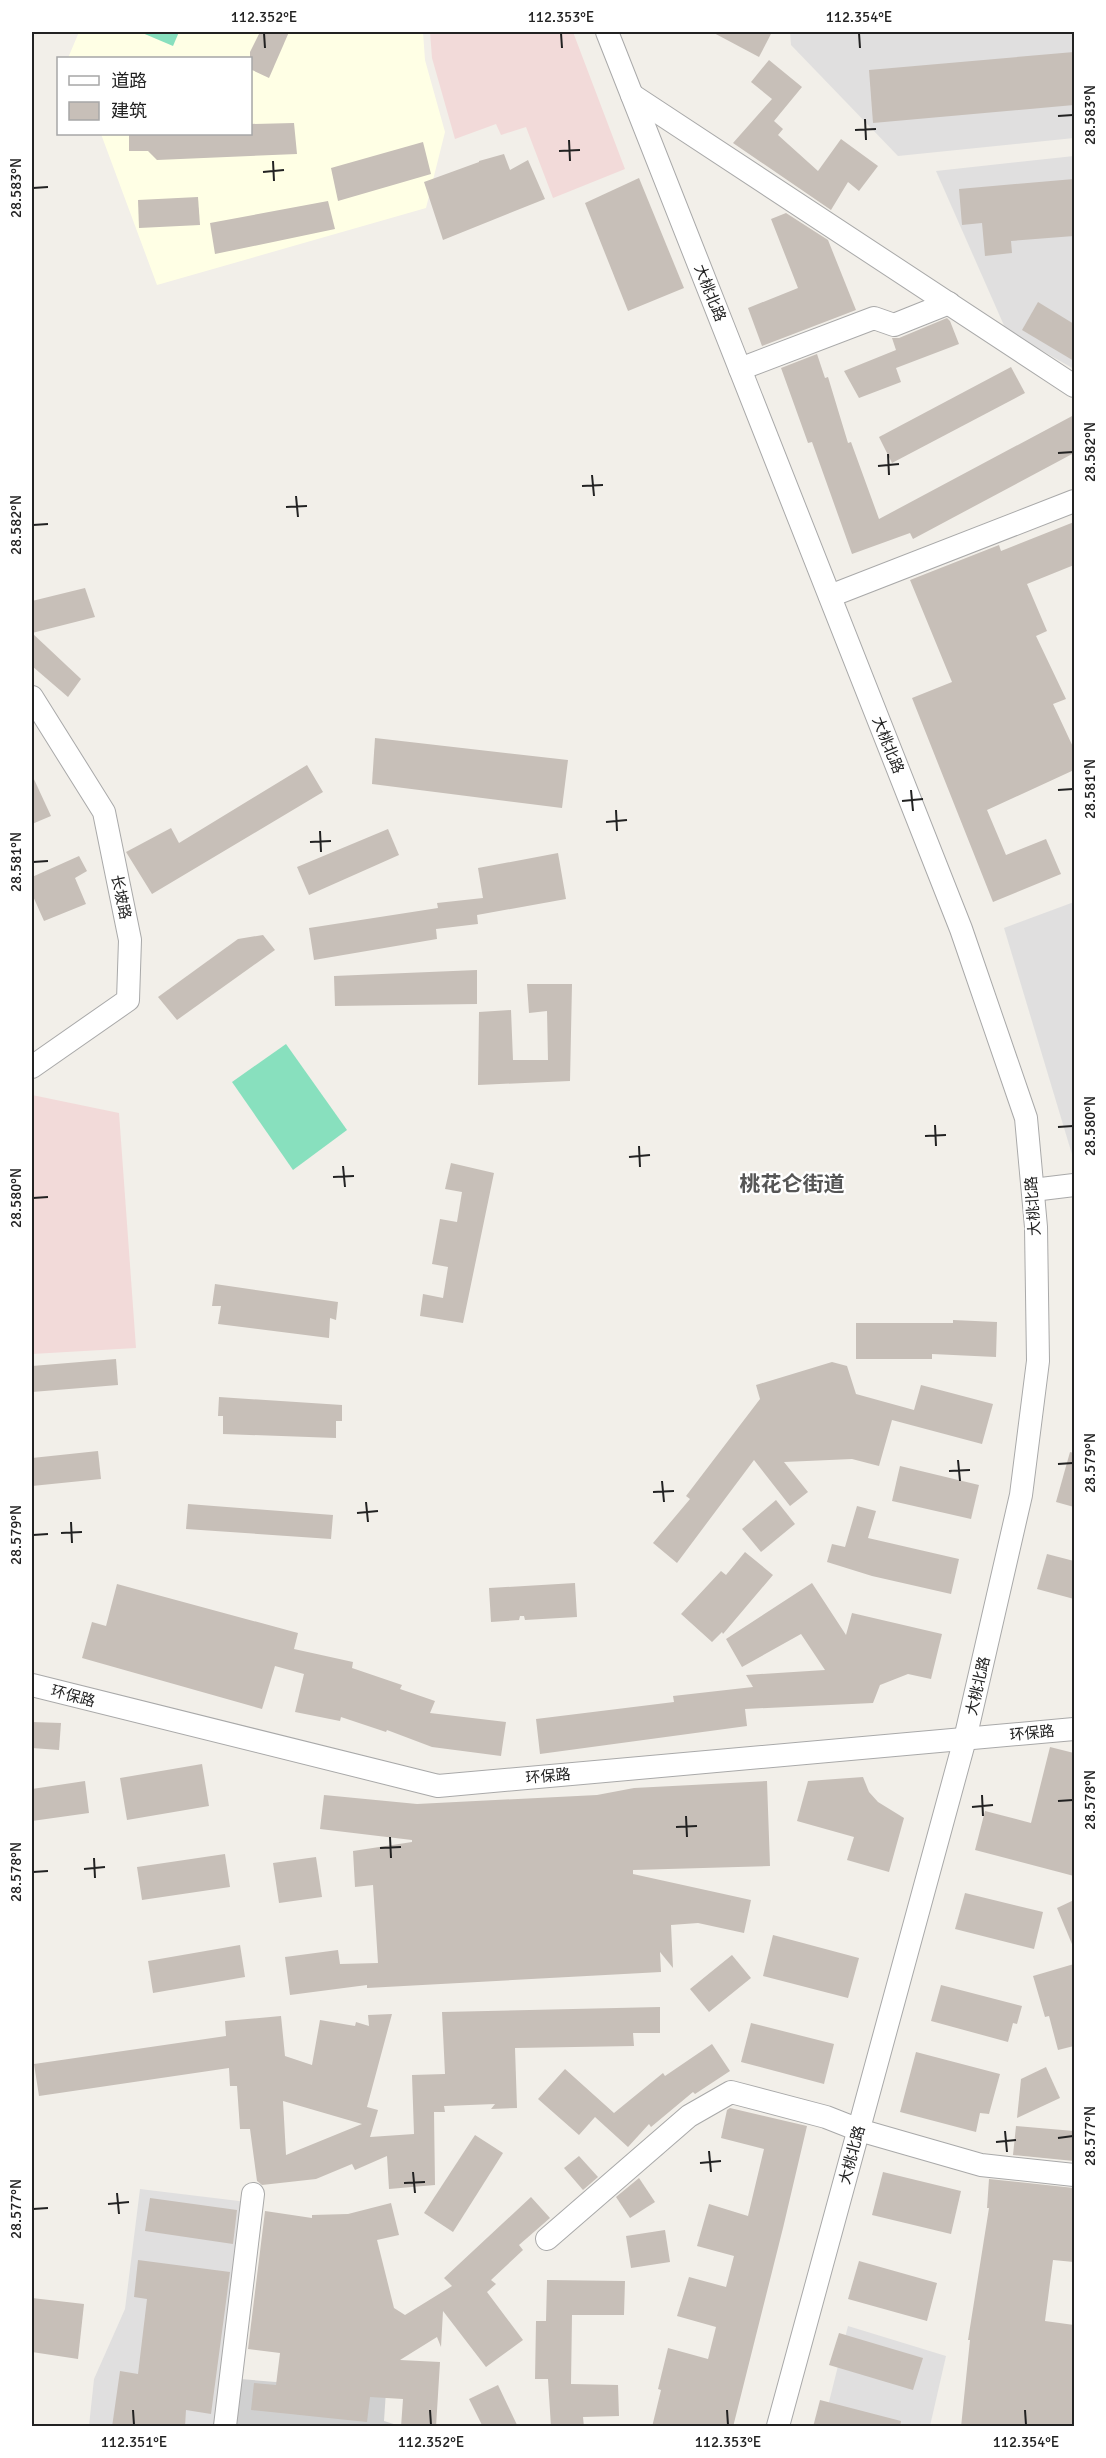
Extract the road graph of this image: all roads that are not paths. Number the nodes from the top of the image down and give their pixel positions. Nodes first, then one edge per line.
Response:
1 (607, 32) edge
2 (632, 95) junction
3 (949, 303) junction
4 (740, 369) junction
5 (1074, 386) edge
6 (1074, 501) edge
7 (830, 596) junction
8 (32, 698) edge
9 (32, 1067) edge
10 (1074, 1185) edge
11 (1033, 1190) junction
12 (32, 1685) edge
13 (1074, 1729) edge
14 (965, 1739) junction
15 (859, 2130) junction
16 (1074, 2175) edge
17 (253, 2194) dead end
18 (546, 2239) dead end
19 (225, 2427) edge
20 (778, 2427) edge

1 - 2 street, 大桃北路
2 - 3 street
2 - 4 street, 大桃北路
3 - 4 street
3 - 5 street
4 - 7 street, 大桃北路
6 - 7 street
7 - 11 street, 大桃北路
8 - 9 street, 长坡路
10 - 11 street
11 - 14 street, 大桃北路
12 - 14 street, 环保路
13 - 14 street, 环保路
14 - 15 street, 大桃北路
15 - 16 street
15 - 18 street
15 - 20 street, 大桃北路
17 - 19 street

